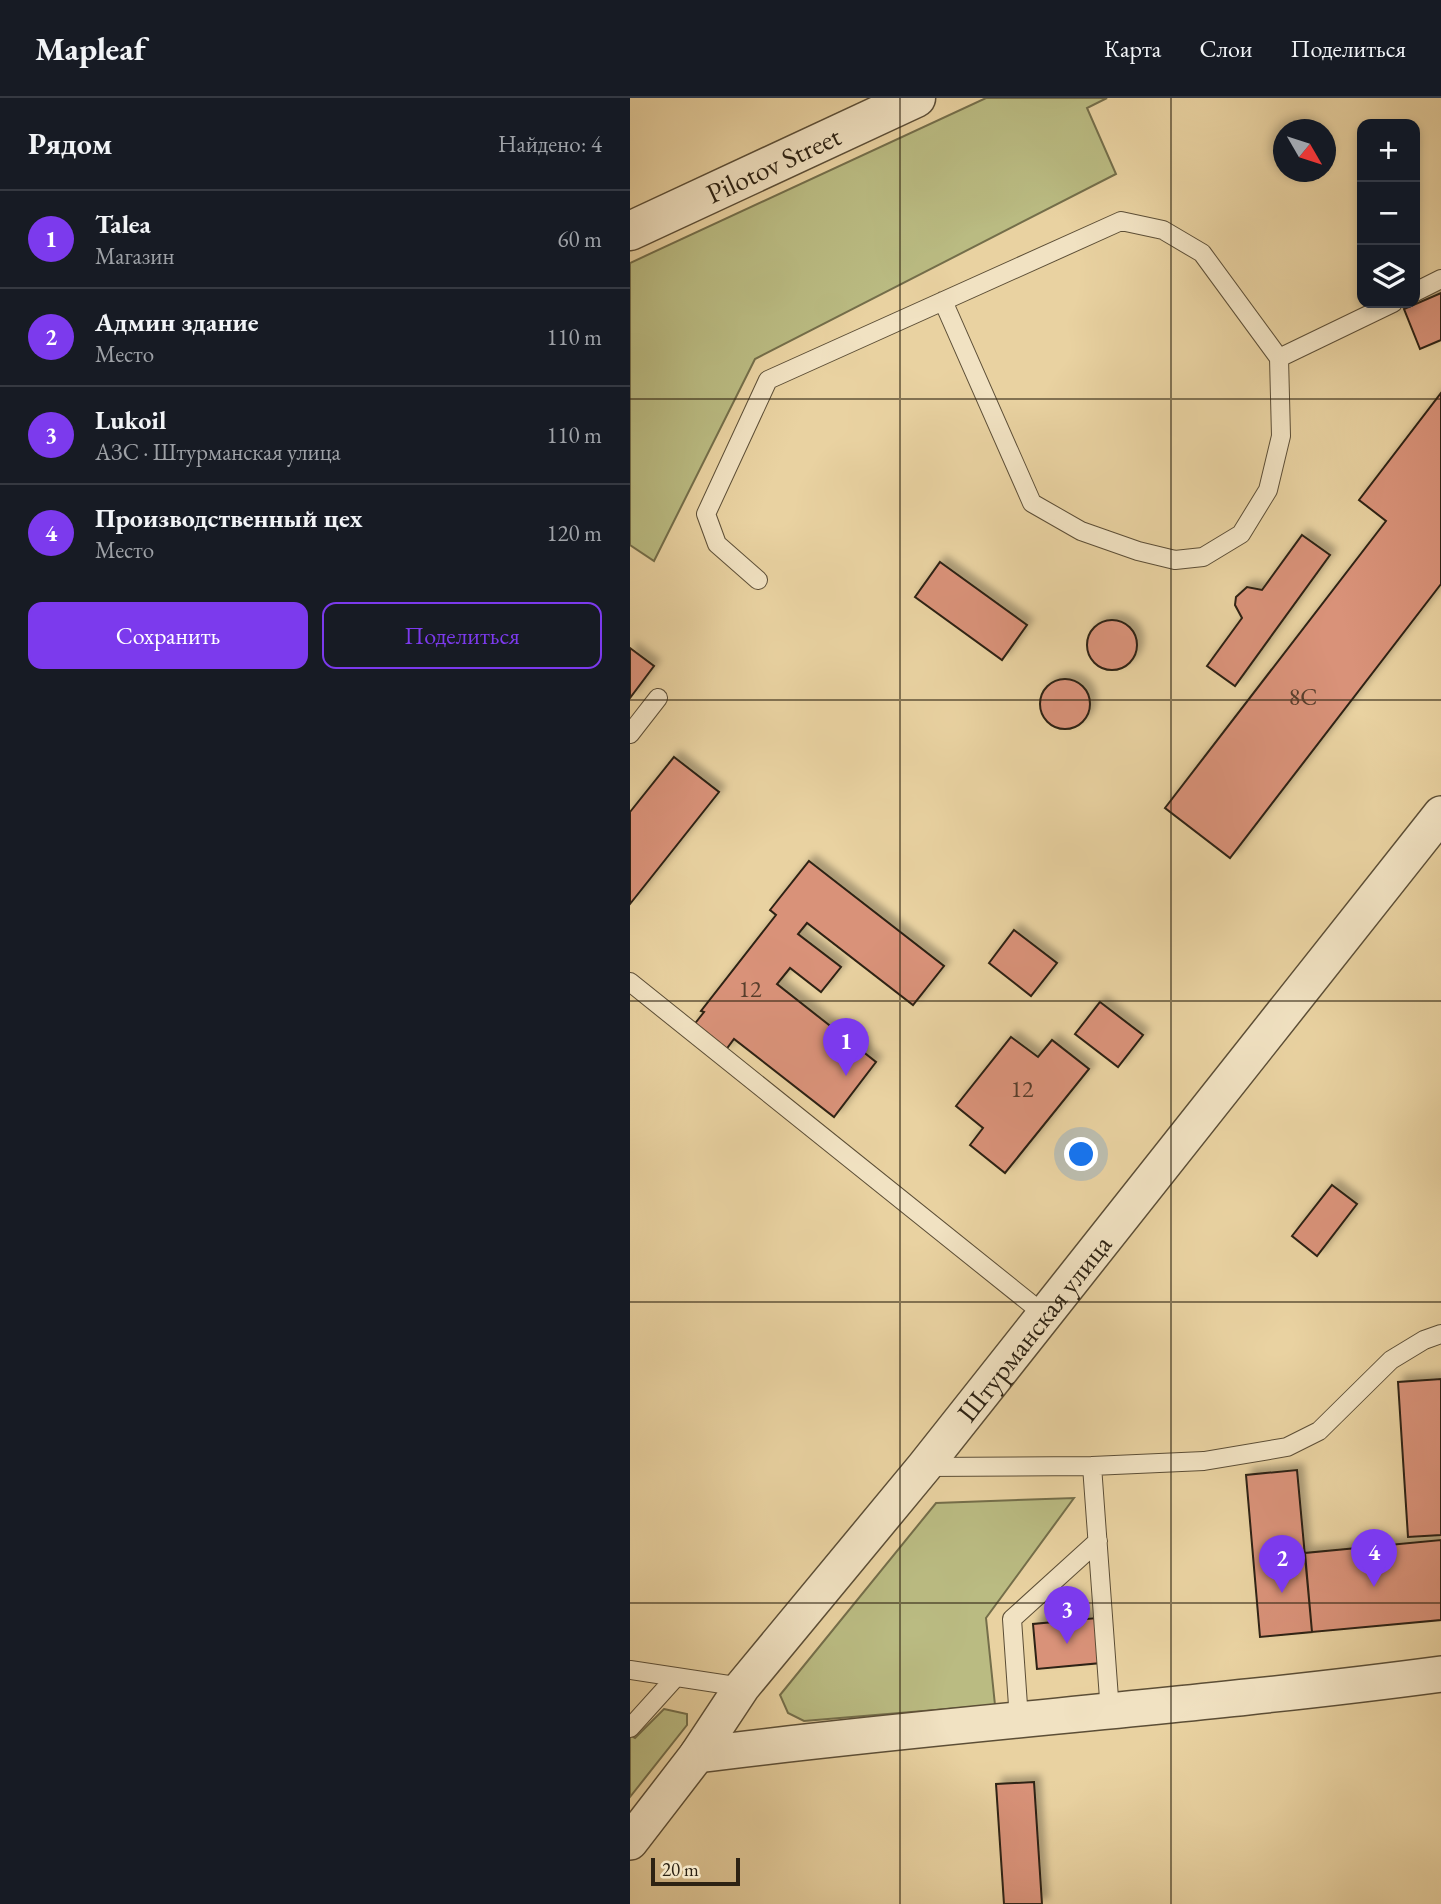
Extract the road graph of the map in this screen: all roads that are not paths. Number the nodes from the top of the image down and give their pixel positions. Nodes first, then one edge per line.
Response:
1 (916, 98) edge
2 (630, 230) edge
3 (1441, 279) edge
4 (1420, 290) edge
5 (943, 301) junction
6 (1383, 308) edge
7 (1279, 358) junction
8 (758, 580) dead end
9 (658, 698) dead end
10 (630, 734) edge
11 (1441, 814) edge
12 (630, 982) edge
13 (1045, 1315) junction
14 (1441, 1334) edge
15 (1092, 1466) junction
16 (923, 1468) junction
17 (1098, 1541) junction
18 (630, 1670) edge
19 (1441, 1674) edge
20 (676, 1677) junction
21 (742, 1688) junction
22 (1110, 1712) junction
23 (1019, 1720) junction
24 (630, 1728) edge
25 (697, 1755) junction
26 (630, 1842) edge

1 - 2 street, Pilotov Street
3 - 4 lane
5 - 7 lane
5 - 7 lane
5 - 8 lane
6 - 7 lane
9 - 10 lane
11 - 13 street, Штурманская улица
12 - 13 lane
13 - 16 street, Штурманская улица
14 - 15 lane
15 - 16 lane
15 - 17 lane
16 - 21 street, Штурманская улица
17 - 22 lane
17 - 23 lane
18 - 20 lane
19 - 22 street
20 - 21 lane
20 - 24 lane
21 - 25 street, Штурманская улица
22 - 23 street
23 - 25 street
25 - 26 street, Штурманская улица

